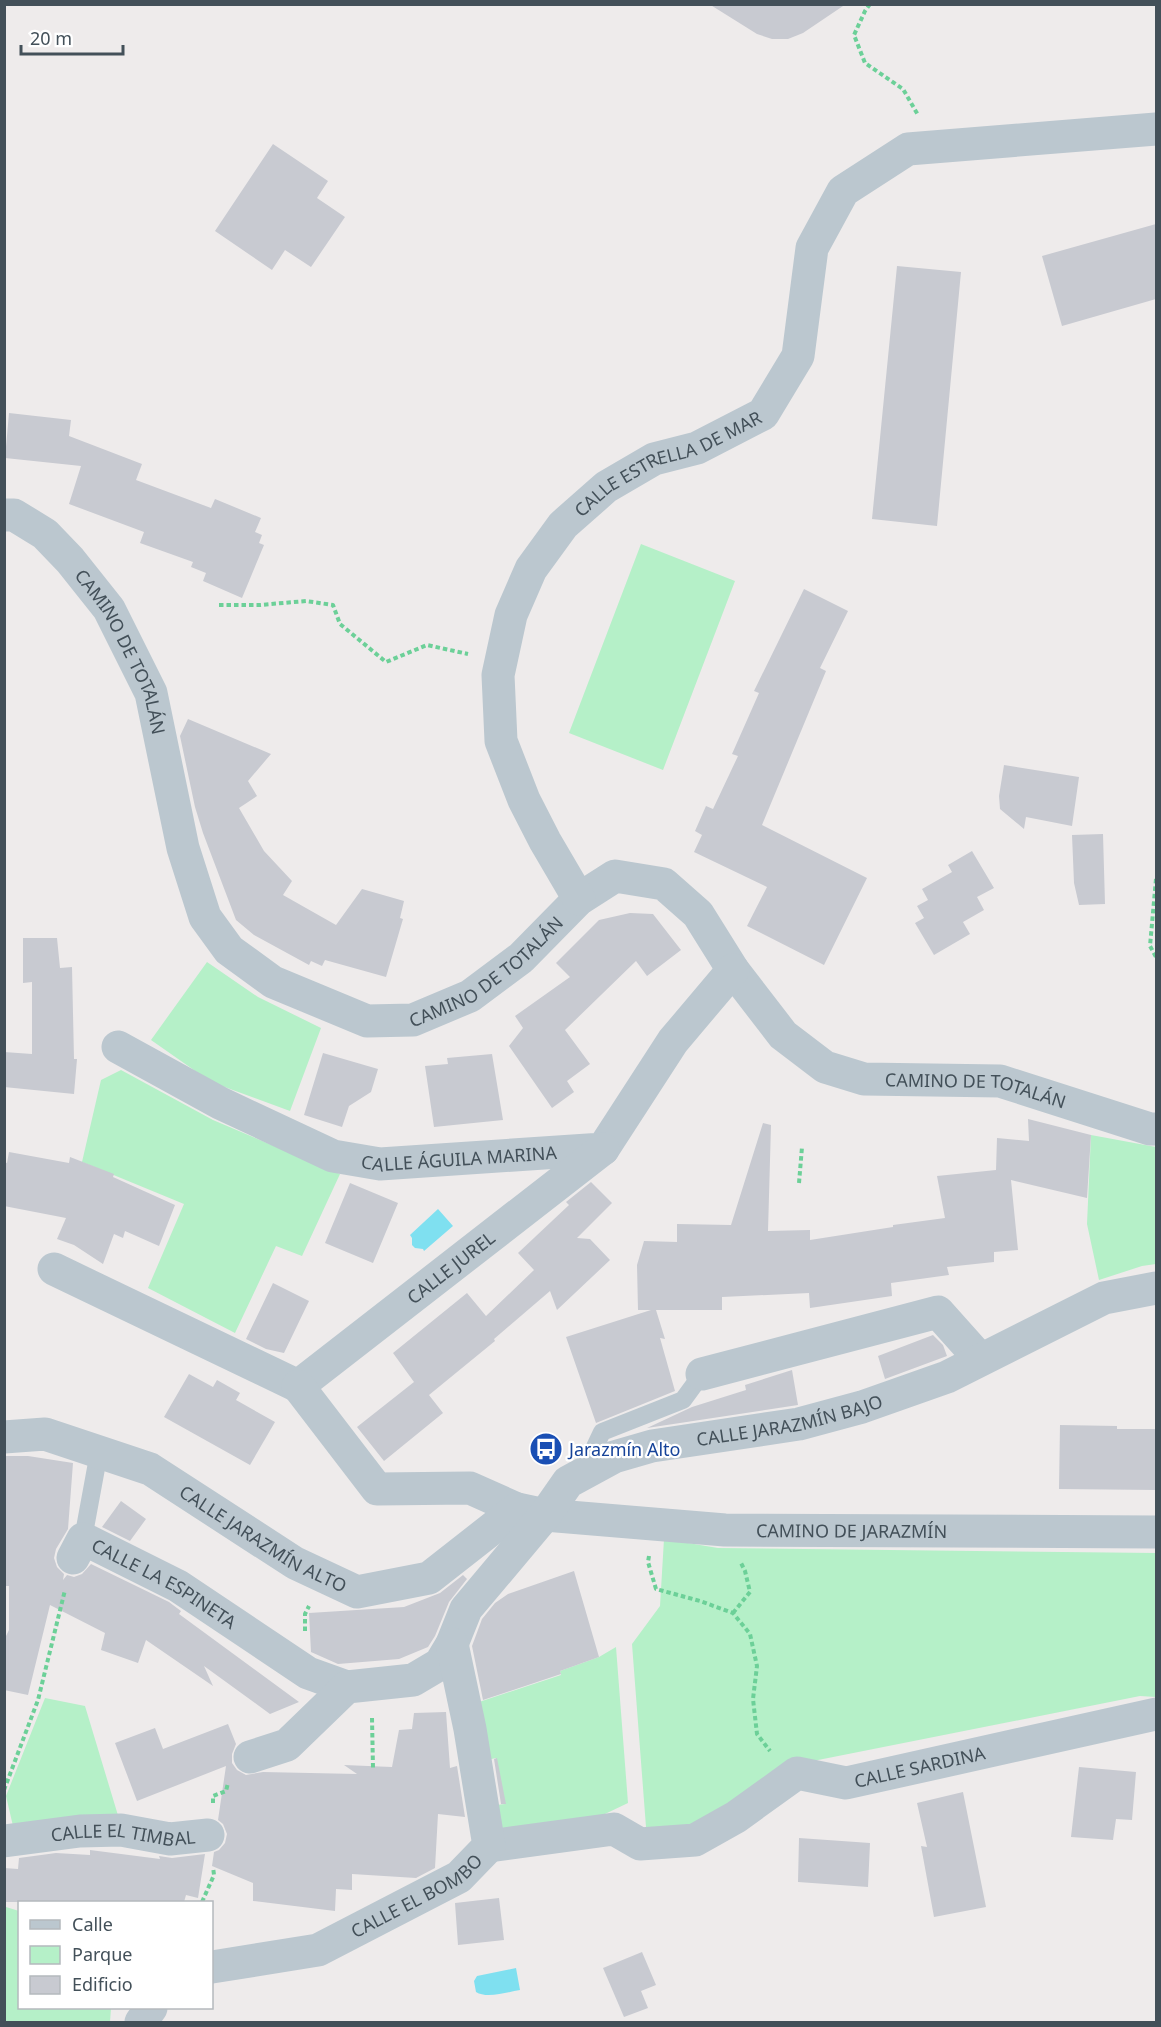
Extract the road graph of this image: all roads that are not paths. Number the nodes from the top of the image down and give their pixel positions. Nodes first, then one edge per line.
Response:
1 (1156, 129) edge
2 (4, 515) edge
3 (579, 899) junction
4 (733, 970) junction
5 (118, 1047) dead end
6 (1154, 1127) edge
7 (603, 1149) junction
8 (54, 1269) dead end
9 (1156, 1288) edge
10 (980, 1359) junction
11 (702, 1374) joint
12 (298, 1386) junction
13 (4, 1437) edge
14 (99, 1452) junction
15 (582, 1474) junction
16 (531, 1512) junction
17 (1156, 1532) edge
18 (78, 1549) joint
19 (452, 1644) junction
20 (347, 1687) junction
21 (1156, 1714) edge
22 (250, 1757) road end
23 (208, 1835) road end
24 (4, 1841) edge
25 (489, 1846) junction
26 (213, 1967) edge
27 (150, 2009) edge
28 (141, 2022) edge

1 - 3 street, CALLE ESTRELLA DE MAR
2 - 3 street, CAMINO DE TOTALÁN
3 - 4 street, CAMINO DE TOTALÁN
4 - 6 street, CAMINO DE TOTALÁN
4 - 7 street
5 - 7 street, CALLE ÁGUILA MARINA
7 - 12 street, CALLE JUREL
8 - 12 street
9 - 10 street, CALLE JARAZMÍN BAJO
10 - 11 street
10 - 15 street, CALLE JARAZMÍN BAJO
11 - 15 lane
12 - 16 street
13 - 14 street, CALLE JARAZMÍN ALTO
14 - 16 street, CALLE JARAZMÍN ALTO
14 - 18 lane
15 - 16 street, CALLE JARAZMÍN BAJO
16 - 17 street, CAMINO DE JARAZMÍN
16 - 19 street
18 - 20 street, CALLE LA ESPINETA
19 - 20 street
19 - 25 street, CALLE EL BOMBO
20 - 22 street
21 - 25 street, CALLE SARDINA
23 - 24 street, CALLE EL TIMBAL
25 - 26 street, CALLE EL BOMBO
27 - 28 street

